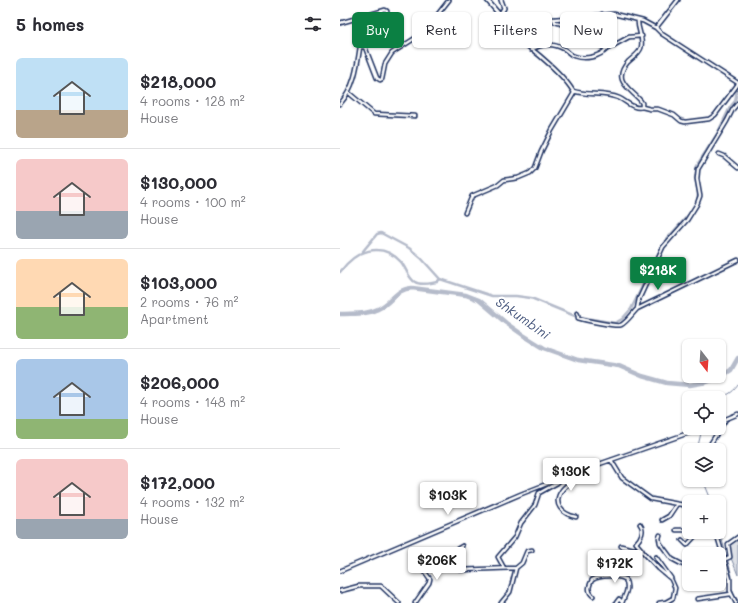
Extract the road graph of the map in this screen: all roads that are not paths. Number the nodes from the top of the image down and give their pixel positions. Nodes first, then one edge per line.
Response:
1 (449, 0) edge
2 (487, 0) edge
3 (501, 0) edge
4 (678, 0) edge
5 (378, 12) edge
6 (387, 12) edge
7 (496, 12) edge
8 (502, 12) edge
9 (617, 14) edge
10 (560, 18) edge
11 (554, 19) joint
12 (352, 20) edge
13 (638, 20) junction
14 (340, 23) edge
15 (656, 28) junction
16 (642, 36) junction
17 (404, 45) edge
18 (360, 48) edge
19 (366, 48) edge
20 (399, 48) edge
21 (528, 48) edge
22 (531, 50) junction
23 (607, 50) junction
24 (738, 83) edge
25 (572, 90) junction
26 (349, 93) junction
27 (738, 103) edge
28 (340, 104) edge
29 (642, 107) junction
30 (415, 116) dead end
31 (718, 154) dead end
32 (738, 168) edge
33 (465, 213) dead end
34 (738, 260) edge
35 (637, 309) junction
36 (577, 315) dead end
37 (738, 414) edge
38 (726, 419) edge
39 (684, 435) edge
40 (716, 435) edge
41 (711, 443) dead end
42 (611, 460) junction
43 (585, 469) junction
44 (562, 478) junction
45 (678, 504) junction
46 (682, 505) edge
47 (576, 517) dead end
48 (662, 520) dead end
49 (640, 524) dead end
50 (676, 530) dead end
51 (682, 530) edge
52 (660, 535) dead end
53 (738, 537) edge
54 (692, 539) edge
55 (682, 540) dead end
56 (462, 546) dead end
57 (621, 546) dead end
58 (532, 550) dead end
59 (642, 551) junction
60 (445, 556) junction
61 (656, 557) dead end
62 (726, 559) joint
63 (682, 564) edge
64 (504, 568) junction
65 (516, 568) junction
66 (340, 571) edge
67 (673, 581) junction
68 (340, 591) edge
69 (731, 594) junction
70 (593, 596) dead end
71 (696, 599) dead end
72 (399, 603) edge
73 (415, 603) edge
74 (500, 603) edge
75 (616, 603) edge
76 (622, 603) edge
77 (660, 603) edge
78 (735, 603) edge

1 - 17 street
2 - 7 main road
3 - 8 main road
4 - 15 street
5 - 6 street
9 - 13 street
10 - 11 street
11 - 23 street
12 - 14 street
13 - 15 street
13 - 16 street
15 - 24 street
16 - 23 street
16 - 29 street
18 - 26 street
19 - 20 street
21 - 22 street
22 - 23 street
22 - 25 street
24 - 29 street
25 - 29 street
25 - 33 street
26 - 28 street
26 - 30 street
27 - 35 street
31 - 32 street
34 - 35 street
35 - 36 street
37 - 38 street
39 - 42 street
40 - 41 street
42 - 43 street
42 - 45 street
43 - 44 street
43 - 47 street
44 - 64 street
44 - 66 street
45 - 46 street
45 - 48 street
49 - 59 street
50 - 51 street
52 - 63 street
53 - 62 street
54 - 55 street
56 - 60 street
57 - 59 street
58 - 65 street
59 - 67 street
60 - 64 street
60 - 73 street
61 - 67 street
62 - 69 street
64 - 65 street
65 - 74 street
67 - 77 street
68 - 72 street
69 - 71 street
69 - 78 street
70 - 76 street
75 - 76 street

